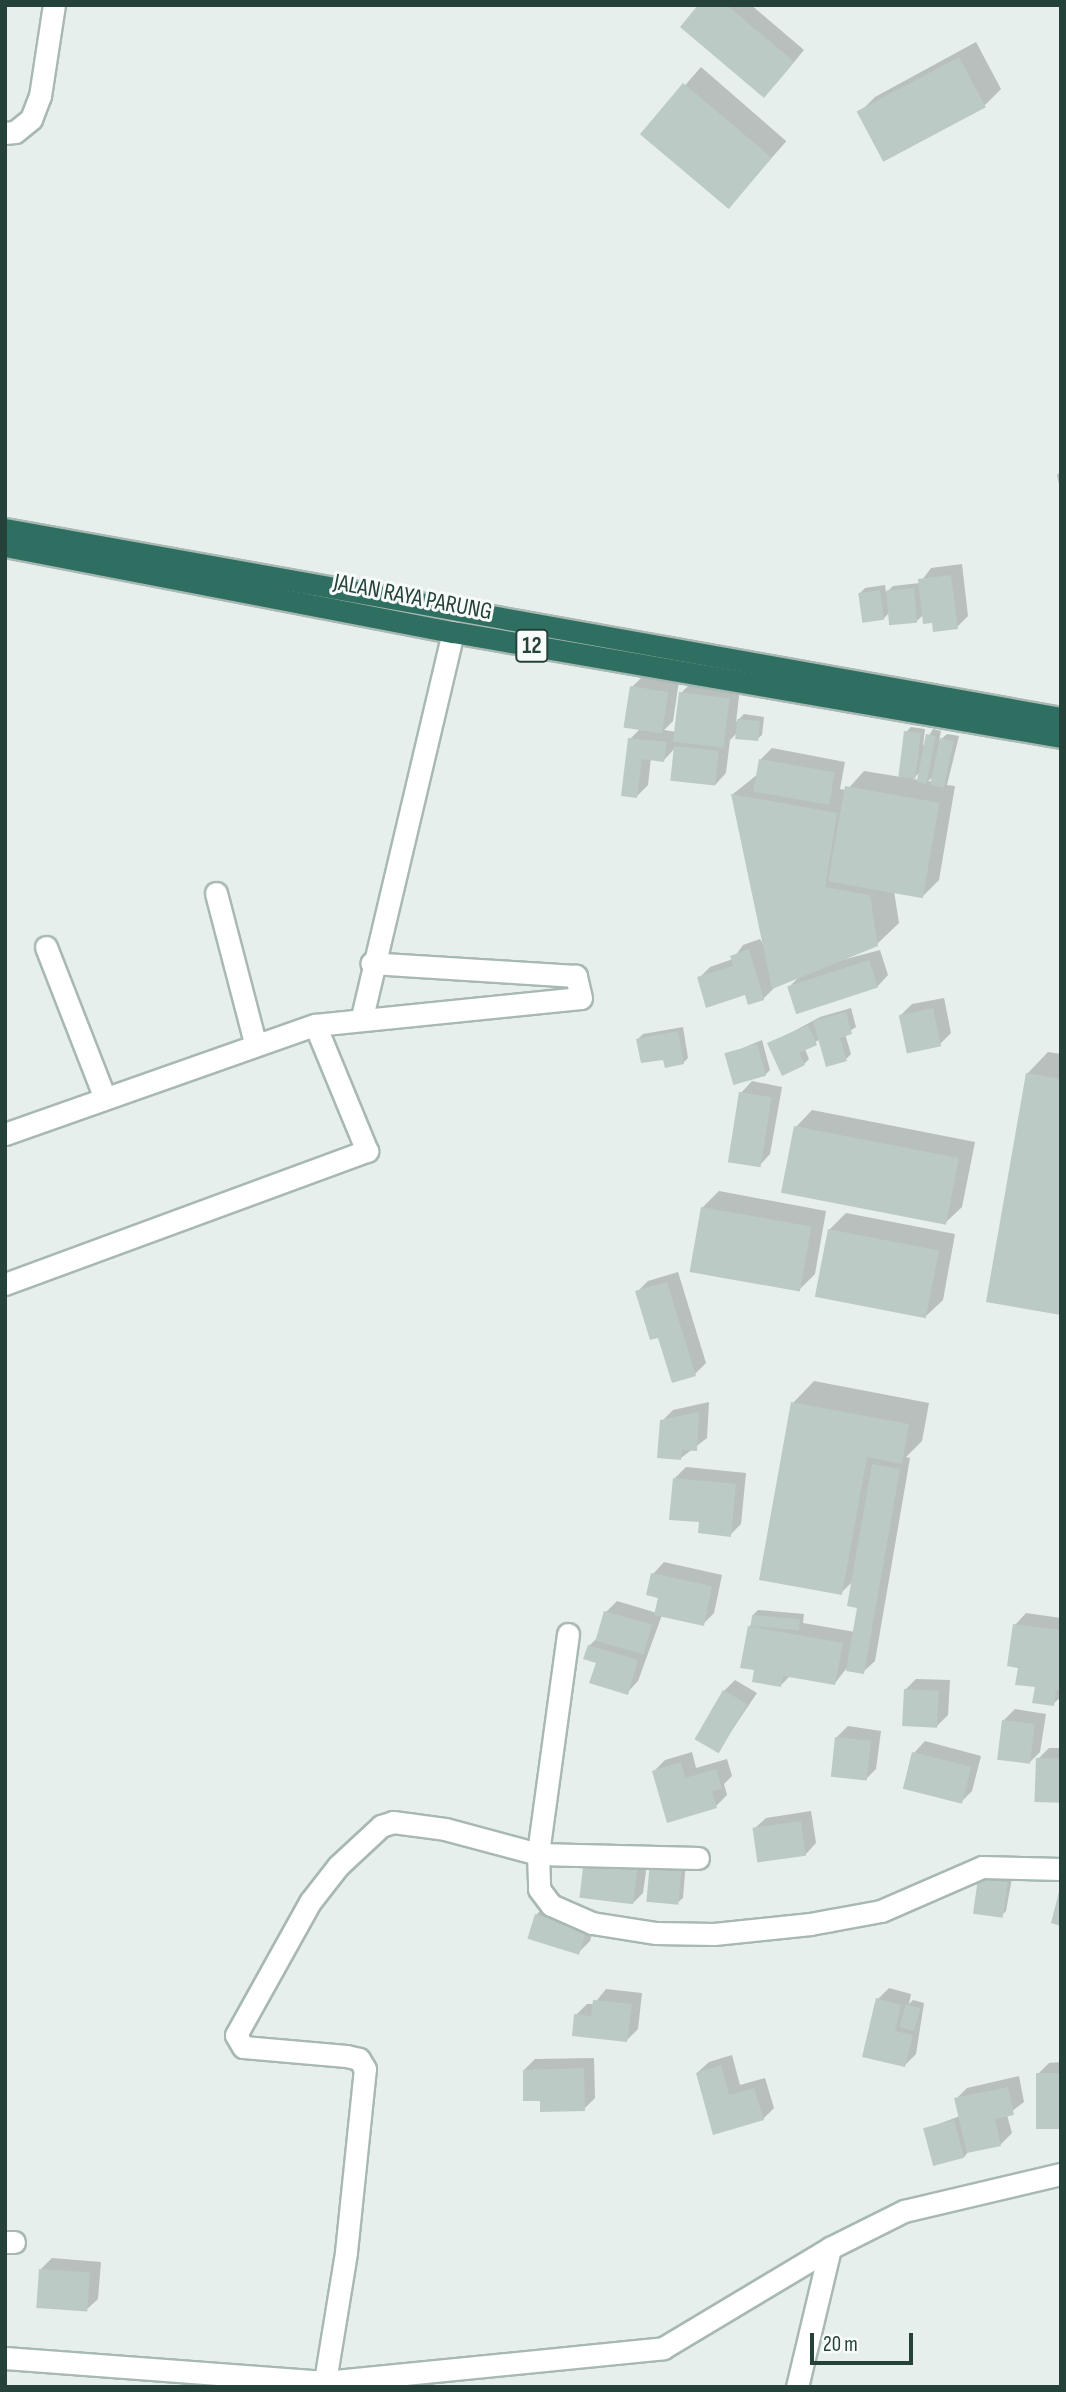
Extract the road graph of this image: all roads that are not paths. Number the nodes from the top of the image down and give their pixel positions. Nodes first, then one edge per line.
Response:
1 (54, 5) edge
2 (5, 134) edge
3 (5, 529) edge
4 (5, 546) edge
5 (453, 632) junction
6 (1061, 718) edge
7 (1061, 737) edge
8 (216, 893) dead end
9 (47, 947) dead end
10 (371, 963) junction
11 (362, 1017) junction
12 (315, 1025) junction
13 (255, 1043) junction
14 (104, 1097) junction
15 (5, 1134) edge
16 (5, 1284) edge
17 (568, 1634) dead end
18 (538, 1854) junction
19 (698, 1858) dead end
20 (1061, 1869) edge
21 (1061, 2174) edge
22 (830, 2249) junction
23 (5, 2358) edge
24 (324, 2385) edge
25 (797, 2387) edge

1 - 2 street
3 - 6 highway, JALAN RAYA PARUNG / 12
4 - 5 highway, JALAN RAYA PARUNG / 12
5 - 7 highway, JALAN RAYA PARUNG / 12
5 - 10 street
8 - 13 street
9 - 14 street
10 - 11 street
10 - 11 street
11 - 12 street
12 - 13 street
12 - 16 street
13 - 14 street
14 - 15 street
17 - 18 street
18 - 19 street
18 - 20 street
18 - 24 street
21 - 22 street
22 - 24 street
22 - 25 street
23 - 24 street

